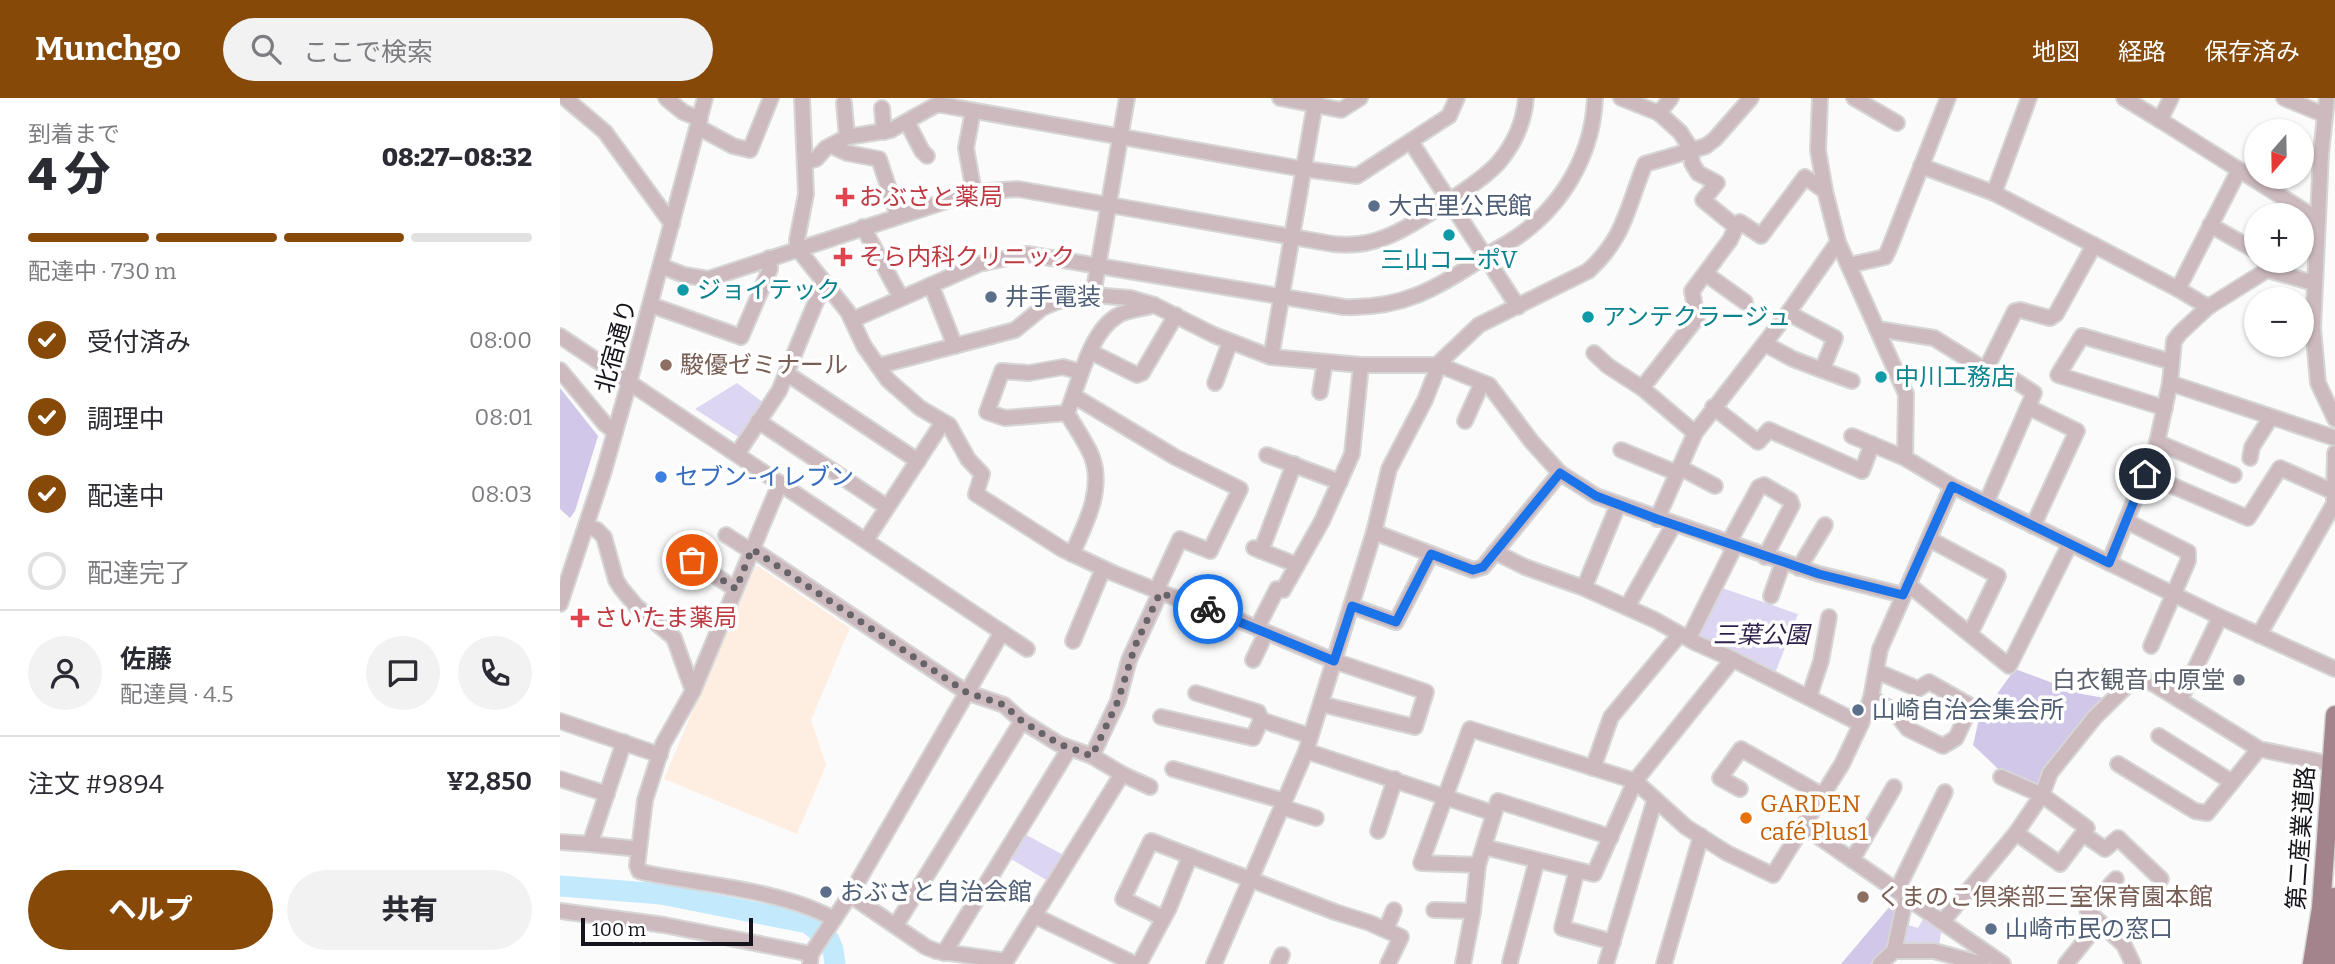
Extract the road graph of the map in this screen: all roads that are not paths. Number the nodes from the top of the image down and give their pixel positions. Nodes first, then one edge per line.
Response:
1 (565, 98) edge
2 (666, 98) edge
3 (705, 98) edge
4 (771, 98) edge
5 (802, 98) edge
6 (1127, 98) edge
7 (1280, 98) edge
8 (1360, 98) edge
9 (1457, 98) edge
10 (1526, 98) edge
11 (1595, 98) edge
12 (1621, 98) edge
13 (1671, 98) edge
14 (1751, 98) edge
15 (1820, 98) edge
16 (1854, 98) edge
17 (1948, 98) edge
18 (2029, 98) edge
19 (2124, 98) edge
20 (2171, 98) edge
21 (2284, 98) edge
22 (2327, 98) edge
23 (1315, 101) edge
24 (844, 103) dead end
25 (958, 103) edge
26 (882, 108) dead end
27 (973, 111) junction
28 (1659, 113) junction
29 (2325, 115) junction
30 (2160, 120) junction
31 (907, 122) junction
32 (699, 123) junction
33 (1897, 123) dead end
34 (884, 132) junction
35 (1121, 136) junction
36 (847, 137) junction
37 (1411, 142) junction
38 (832, 146) junction
39 (1691, 149) junction
40 (847, 153) junction
41 (927, 156) dead end
42 (806, 162) junction
43 (1921, 166) junction
44 (848, 169) dead end
45 (1303, 169) junction
46 (2239, 170) junction
47 (1825, 191) junction
48 (974, 192) junction
49 (1994, 193) junction
50 (1449, 200) junction
51 (1110, 204) junction
52 (898, 216) junction
53 (2317, 219) junction
54 (672, 224) junction
55 (2210, 225) junction
56 (1736, 227) junction
57 (863, 228) junction
58 (2314, 233) edge
59 (1291, 237) junction
60 (1838, 242) junction
61 (2244, 244) edge
62 (2094, 245) junction
63 (797, 248) junction
64 (1486, 256) junction
65 (769, 258) junction
66 (1098, 265) junction
67 (1850, 265) junction
68 (661, 266) junction
69 (2259, 273) edge
70 (2294, 273) edge
71 (2311, 273) edge
72 (1706, 274) junction
73 (824, 282) junction
74 (2314, 282) junction
75 (931, 285) junction
76 (2178, 289) junction
77 (1093, 295) junction
78 (1281, 297) junction
79 (901, 298) junction
80 (1745, 302) dead end
81 (651, 305) junction
82 (1154, 305) junction
83 (1518, 307) junction
84 (2208, 307) junction
85 (1788, 313) junction
86 (1176, 315) junction
87 (852, 320) junction
88 (1877, 329) junction
89 (560, 336) edge
90 (1230, 342) junction
91 (1765, 344) junction
92 (955, 346) junction
93 (1091, 352) junction
94 (1594, 353) dead end
95 (1271, 358) junction
96 (898, 362) junction
97 (1325, 362) junction
98 (2172, 362) junction
99 (923, 365) dead end
100 (1361, 365) junction
101 (1439, 365) junction
102 (878, 366) junction
103 (1986, 369) junction
104 (560, 370) edge
105 (1822, 370) junction
106 (1081, 372) junction
107 (786, 373) junction
108 (1852, 381) dead end
109 (629, 383) junction
110 (1215, 383) dead end
111 (1482, 383) junction
112 (2170, 383) junction
113 (1642, 388) junction
114 (1320, 392) dead end
115 (1074, 396) junction
116 (1713, 407) junction
117 (2028, 407) junction
118 (2165, 408) junction
119 (1067, 413) junction
120 (2271, 417) junction
121 (2335, 419) edge
122 (758, 421) junction
123 (1465, 421) dead end
124 (943, 422) junction
125 (615, 432) junction
126 (1695, 433) junction
127 (1852, 436) dead end
128 (2335, 438) edge
129 (2157, 442) junction
130 (1872, 444) junction
131 (1621, 450) dead end
132 (2335, 453) edge
133 (737, 454) junction
134 (1267, 455) dead end
135 (1905, 458) junction
136 (2250, 458) dead end
137 (918, 461) junction
138 (1294, 464) junction
139 (1678, 470) junction
140 (1560, 473) junction
141 (2145, 474) junction
142 (2234, 475) dead end
143 (1340, 482) junction
144 (780, 483) junction
145 (1715, 486) dead end
146 (1952, 486) junction
147 (2334, 498) edge
148 (1986, 503) junction
149 (1618, 505) junction
150 (887, 507) junction
151 (1657, 519) junction
152 (2126, 521) junction
153 (1674, 524) junction
154 (1825, 525) dead end
155 (586, 526) junction
156 (2033, 526) junction
157 (1374, 532) junction
158 (726, 535) dead end
159 (1929, 539) junction
160 (866, 540) junction
161 (2070, 544) junction
162 (1732, 545) junction
163 (751, 550) junction
164 (1495, 552) junction
165 (1072, 554) junction
166 (1431, 554) junction
167 (1765, 556) junction
168 (692, 560) dead end
169 (1783, 562) junction
170 (2109, 563) junction
171 (1297, 565) junction
172 (1799, 568) junction
173 (1103, 569) junction
174 (1584, 588) junction
175 (736, 589) junction
176 (1906, 590) junction
177 (1158, 592) junction
178 (2174, 594) junction
179 (1771, 596) dead end
180 (560, 604) edge
181 (1352, 606) junction
182 (1627, 607) junction
183 (1829, 617) dead end
184 (2220, 617) junction
185 (1262, 631) junction
186 (1002, 632) junction
187 (1970, 634) junction
188 (2259, 635) junction
189 (1684, 636) junction
190 (1073, 640) dead end
191 (2151, 646) dead end
192 (1027, 649) dead end
193 (1733, 659) junction
194 (1253, 660) dead end
195 (1334, 661) junction
196 (2335, 669) edge
197 (1876, 671) junction
198 (693, 691) junction
199 (966, 692) junction
200 (1196, 693) dead end
201 (1809, 697) junction
202 (1871, 698) junction
203 (2180, 700) junction
204 (1321, 705) junction
205 (2335, 715) edge
206 (1161, 717) dead end
207 (1261, 720) junction
208 (560, 721) edge
209 (1022, 721) junction
210 (1861, 724) junction
211 (1310, 736) junction
212 (2159, 736) dead end
213 (624, 743) junction
214 (1069, 749) junction
215 (2259, 749) junction
216 (1306, 751) junction
217 (660, 755) junction
218 (1092, 756) junction
219 (2118, 764) dead end
220 (2331, 764) junction
221 (1593, 768) junction
222 (1173, 769) dead end
223 (1122, 774) junction
224 (2001, 777) dead end
225 (560, 779) edge
226 (1395, 779) junction
227 (1635, 781) junction
228 (2232, 782) junction
229 (1150, 787) dead end
230 (1894, 787) dead end
231 (1740, 789) dead end
232 (1945, 792) dead end
233 (607, 794) junction
234 (1822, 795) junction
235 (2042, 795) junction
236 (1445, 796) junction
237 (1655, 799) junction
238 (1283, 804) junction
239 (1493, 813) junction
240 (1316, 818) dead end
241 (1803, 826) junction
242 (1378, 831) dead end
243 (2015, 833) junction
244 (2083, 834) junction
245 (1701, 836) junction
246 (1611, 837) junction
247 (560, 842) edge
248 (590, 844) junction
249 (1484, 847) junction
250 (639, 849) junction
251 (1190, 856) junction
252 (1537, 860) junction
253 (1852, 860) junction
254 (1478, 865) junction
255 (1577, 870) junction
256 (1251, 879) junction
257 (2116, 879) dead end
258 (2161, 879) dead end
259 (2335, 883) edge
260 (1902, 893) junction
261 (850, 895) junction
262 (1394, 910) dead end
263 (1434, 910) dead end
264 (560, 911) edge
265 (1473, 911) junction
266 (1035, 916) junction
267 (1163, 918) junction
268 (1943, 921) junction
269 (832, 922) junction
270 (2101, 922) junction
271 (897, 925) junction
272 (1386, 929) junction
273 (1613, 942) junction
274 (1894, 951) junction
275 (944, 953) junction
276 (812, 954) edge
277 (1950, 961) edge
278 (1510, 963) edge
279 (1137, 964) edge
280 (1214, 964) edge
281 (1388, 964) edge
282 (1463, 964) edge
283 (1606, 964) edge
284 (1664, 964) edge
285 (1880, 964) edge
286 (1982, 964) edge
287 (2003, 964) edge
288 (2066, 964) edge
289 (2133, 964) edge
290 (2312, 964) edge
291 (2329, 964) edge

1 - 54 street
2 - 32 street
3 - 32 street, 北宿通り
4 - 32 street
5 - 42 street
6 - 35 street
7 - 23 street
8 - 23 street
9 - 37 street
10 - 50 street
11 - 64 street
12 - 28 street
13 - 28 street
14 - 39 street
15 - 47 street
16 - 33 street
17 - 43 street
18 - 49 street
19 - 30 street
20 - 30 street
21 - 29 street
22 - 29 street
23 - 45 street
24 - 36 street
25 - 27 street
25 - 31 street
26 - 34 street
27 - 35 street
27 - 48 street
28 - 39 street
29 - 53 street
30 - 46 street
31 - 34 street
31 - 41 street
32 - 54 street, 北宿通り
34 - 36 street
35 - 45 street
35 - 51 street
36 - 38 street
37 - 45 street
37 - 50 street
38 - 40 street
38 - 42 street
39 - 56 street
39 - 83 street
40 - 44 street
40 - 52 street
42 - 63 street
43 - 49 street
43 - 67 street
45 - 59 street
46 - 53 street
46 - 55 street
47 - 56 street
47 - 60 street
48 - 51 street
48 - 52 street
49 - 62 street
50 - 59 street
50 - 64 street
51 - 59 street
51 - 66 street
52 - 57 street
53 - 58 street
54 - 68 street, 北宿通り
55 - 61 street
55 - 76 street
56 - 72 street
57 - 63 street
57 - 79 street
59 - 78 street
60 - 67 street
60 - 85 street
62 - 76 street
62 - 103 street
63 - 65 street
63 - 73 street
64 - 78 street
64 - 83 street
65 - 68 street
65 - 81 street
66 - 75 street
66 - 77 street
66 - 78 street
67 - 88 street
68 - 81 street, 北宿通り
69 - 84 street
70 - 74 street
71 - 74 street
72 - 80 street
72 - 113 street
73 - 87 street
73 - 107 street
74 - 121 street
75 - 79 street
75 - 92 street
76 - 84 street
77 - 82 street
77 - 92 street
78 - 95 street
79 - 87 street
81 - 109 street, 北宿通り
82 - 86 street
82 - 93 street
83 - 101 street
84 - 98 street
85 - 91 street
85 - 105 street
86 - 90 street
86 - 93 street
87 - 102 street
88 - 103 street
88 - 135 street
89 - 109 street
90 - 95 street
90 - 110 street
91 - 105 street
91 - 116 street
92 - 96 street
93 - 106 street
94 - 113 street
95 - 97 street
96 - 99 street
96 - 102 street
97 - 100 street
97 - 114 street
98 - 112 street
98 - 118 street
100 - 101 street
100 - 143 street
101 - 111 street
101 - 157 street
102 - 124 street
103 - 117 street
104 - 125 street
105 - 108 street
106 - 115 street
106 - 119 street
107 - 122 street
107 - 137 street
109 - 125 street, 北宿通り
109 - 133 street
111 - 123 street
111 - 140 street
112 - 118 street
112 - 120 street
113 - 126 street
115 - 119 street
115 - 177 street
116 - 126 street
116 - 130 street
117 - 148 street
117 - 156 street
118 - 129 street
119 - 165 street
120 - 128 street
120 - 136 street
122 - 133 street
122 - 150 street
124 - 137 street
124 - 165 street
125 - 155 street, 北宿通り
126 - 139 street
127 - 130 street
129 - 141 street
129 - 142 street
130 - 135 street
131 - 139 street
132 - 147 street
133 - 144 street
134 - 138 street
135 - 146 street
137 - 150 street
138 - 143 street
138 - 171 street
139 - 145 street
139 - 151 street
140 - 149 street
140 - 164 street
141 - 147 street
141 - 152 street
143 - 171 street
144 - 160 street
144 - 163 street
146 - 148 street
146 - 159 street
147 - 188 street
148 - 156 street
149 - 151 street
149 - 174 street
150 - 160 street
151 - 153 street
152 - 170 street
152 - 178 street
153 - 162 street
153 - 182 street
154 - 172 street
155 - 180 street, 北宿通り
155 - 198 street
156 - 161 street
157 - 166 street
157 - 181 street
158 - 163 street
159 - 176 street
159 - 187 street
160 - 186 street
161 - 170 street
161 - 187 street
162 - 167 street
162 - 167 street
162 - 189 street
163 - 175 street
163 - 199 street
164 - 166 street
164 - 174 street
165 - 173 street
166 - 181 street
167 - 169 street
168 - 175 street
169 - 172 street
169 - 179 street
170 - 178 street
171 - 185 street
172 - 176 street
173 - 177 street
173 - 190 street
174 - 182 street
175 - 198 street
176 - 187 street
176 - 197 street
177 - 185 street
177 - 218 street
178 - 184 street
178 - 191 street
181 - 195 street
182 - 189 street
183 - 201 street
184 - 188 street
184 - 203 street
185 - 194 street
185 - 195 street
186 - 192 street
186 - 199 street
188 - 196 street
189 - 193 street
189 - 221 street
193 - 201 street
193 - 227 street
195 - 204 street
195 - 204 street
197 - 202 street
197 - 202 street
198 - 217 street
199 - 209 street
199 - 261 street
200 - 207 street
201 - 210 street
202 - 210 street
203 - 215 street
203 - 235 street
204 - 211 street
205 - 220 main road, 第二産業道路
206 - 207 street
207 - 211 street
208 - 213 street
209 - 214 street
209 - 271 street
210 - 234 street
211 - 216 street
212 - 228 street
213 - 217 street
213 - 233 street
214 - 218 street
214 - 275 street
215 - 220 street
215 - 228 street
216 - 226 street
216 - 238 street
217 - 250 street
218 - 223 street
219 - 228 street
220 - 290 main road, 第二産業道路
221 - 227 street
221 - 236 street
222 - 238 street
223 - 229 street
223 - 266 street
224 - 235 street
225 - 233 street
226 - 236 street
226 - 242 street
227 - 237 street
227 - 246 street
230 - 253 street
231 - 234 street
232 - 260 street
233 - 248 street
234 - 241 street
235 - 243 street
235 - 244 street
236 - 239 street
236 - 254 street
237 - 245 street
237 - 273 street
238 - 240 street
238 - 256 street
239 - 246 street
239 - 249 street
241 - 245 street
241 - 253 street
243 - 244 street
243 - 268 street
244 - 258 street
245 - 284 street
246 - 255 street
247 - 248 street
248 - 250 street
249 - 252 street
249 - 254 street
250 - 269 street
251 - 256 street
251 - 267 street
251 - 267 street
252 - 255 street
252 - 278 street
253 - 260 street
254 - 265 street
255 - 273 street
256 - 272 street
256 - 280 street
257 - 270 street
259 - 291 main road, 第二産業道路
260 - 268 street
260 - 274 street
261 - 269 street
261 - 271 street
262 - 272 street
263 - 265 street
264 - 276 street
265 - 282 street
266 - 275 street
266 - 279 street
267 - 279 street
268 - 287 street
269 - 276 street
270 - 288 street
270 - 289 street
271 - 275 street
272 - 281 street
273 - 283 street
274 - 277 street
274 - 285 street
277 - 286 street

